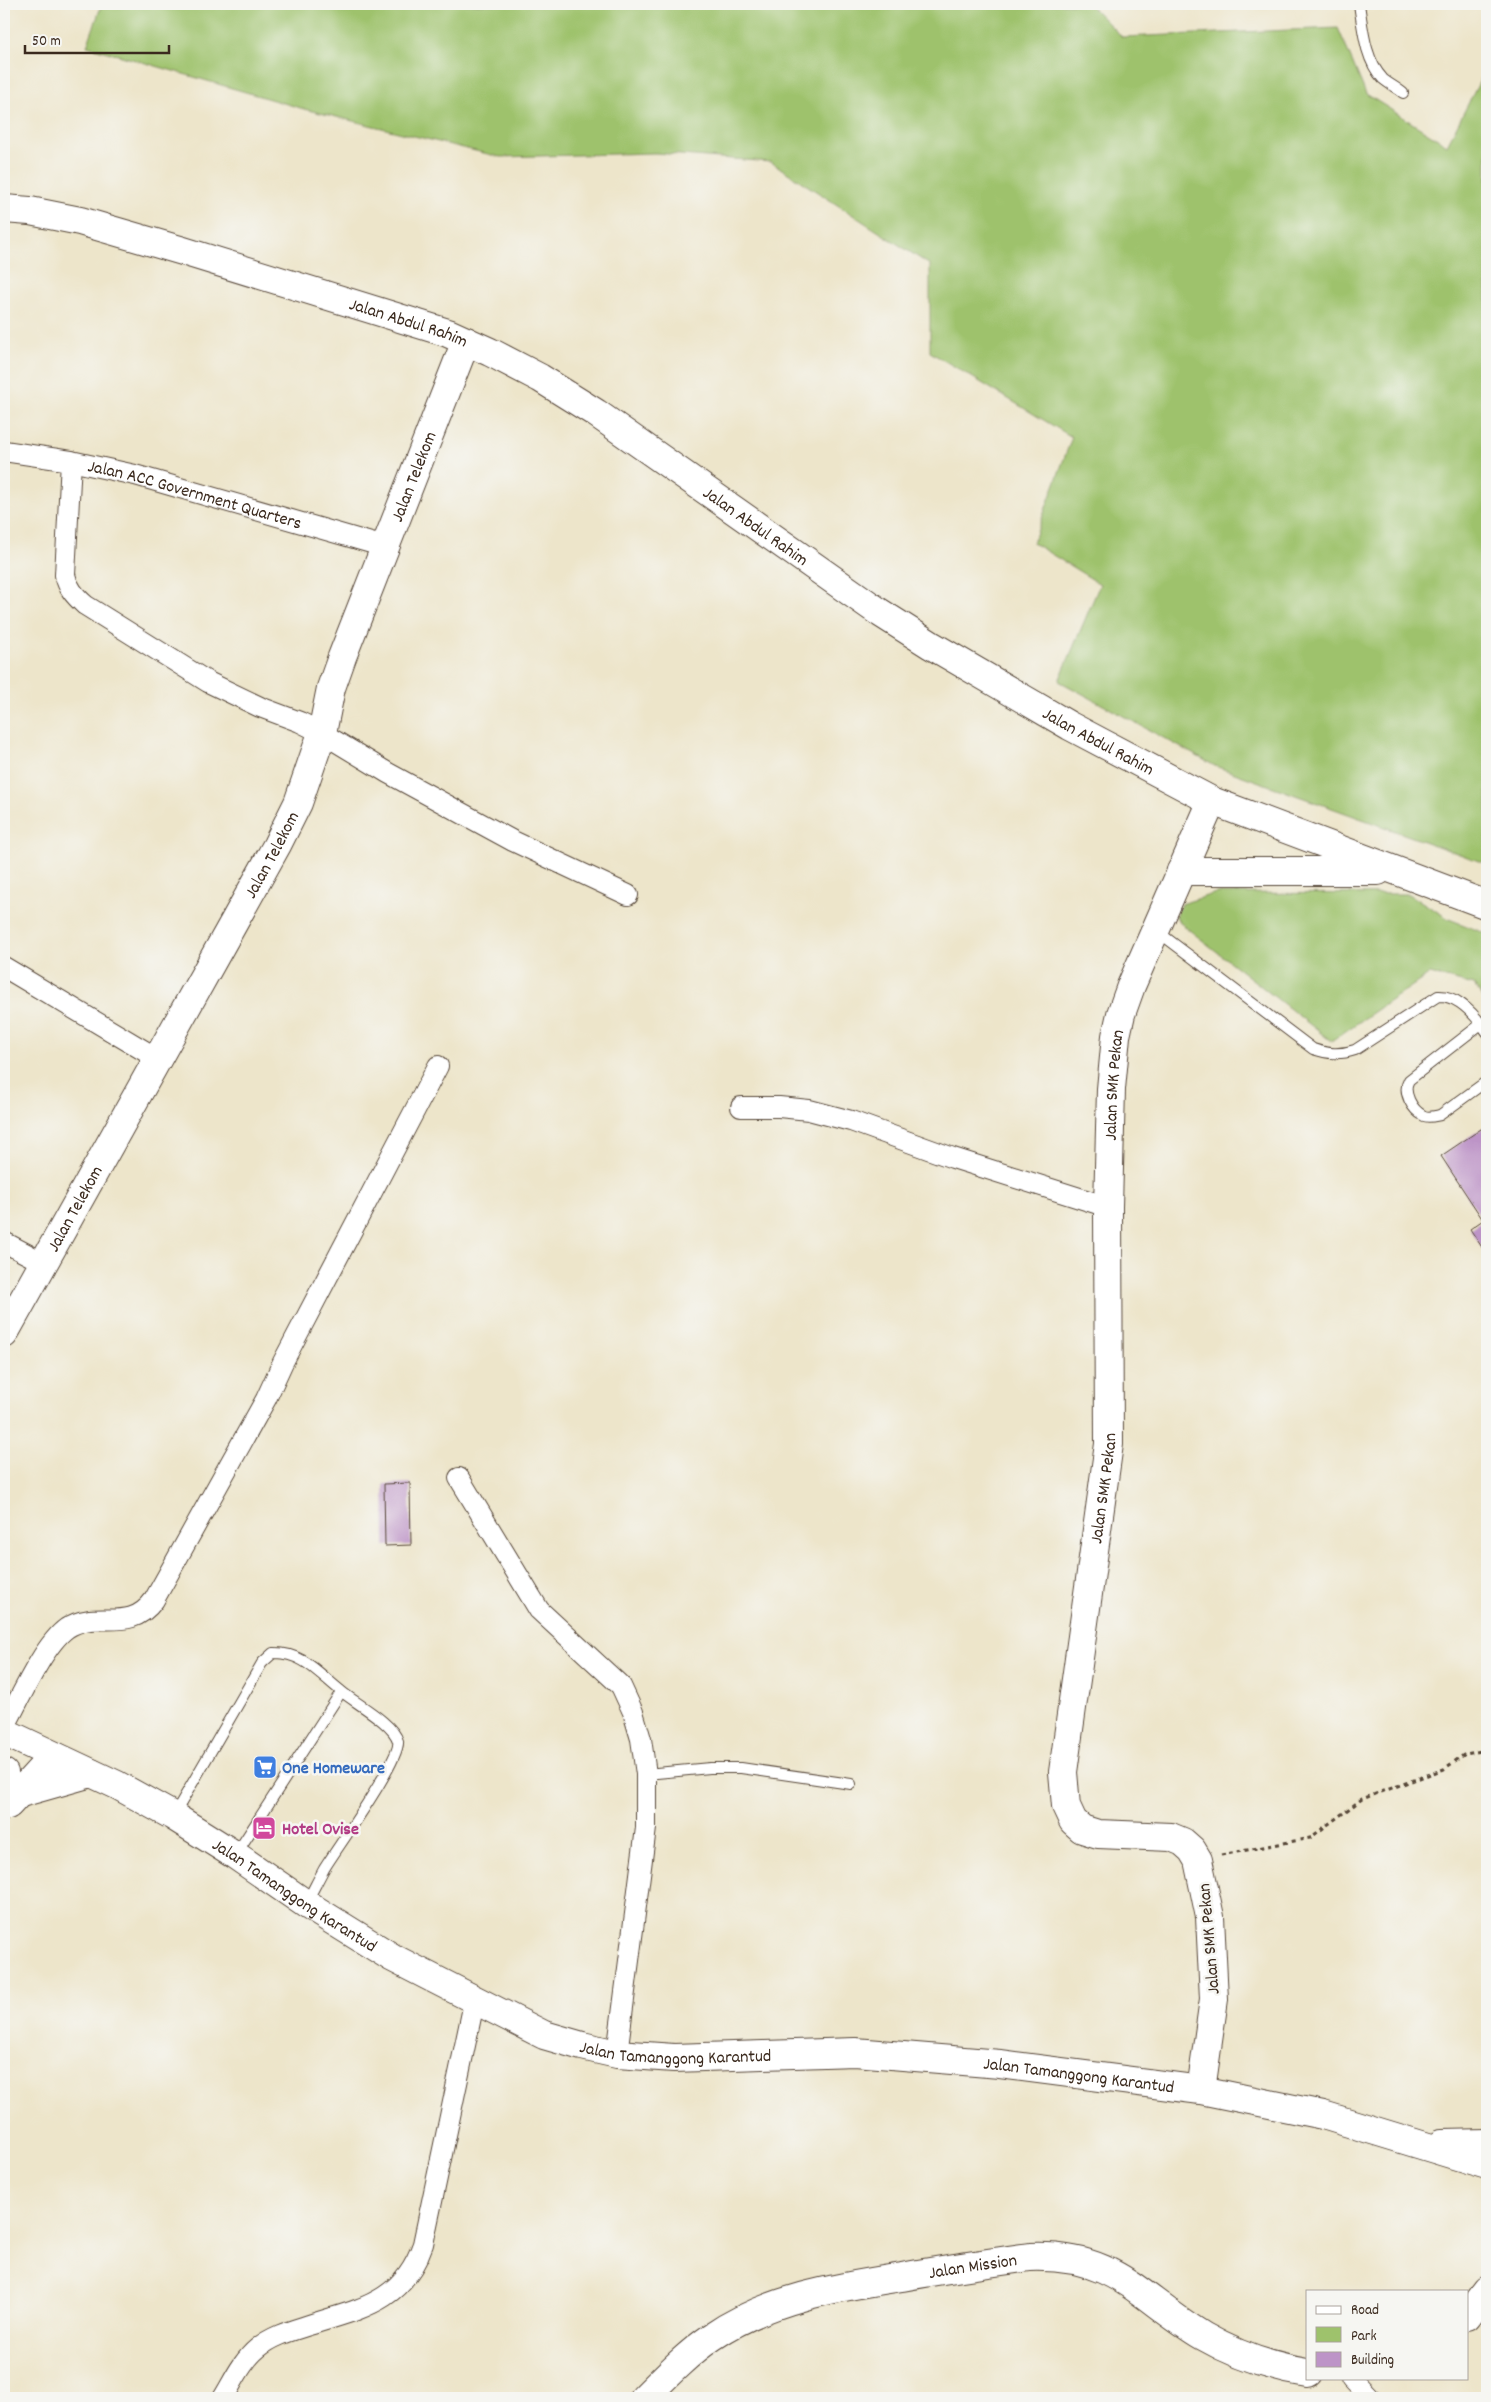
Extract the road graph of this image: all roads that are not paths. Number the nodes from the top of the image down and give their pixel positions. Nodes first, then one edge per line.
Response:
1 (1360, 4) edge
2 (1403, 92) dead end
3 (4, 209) edge
4 (466, 341) junction
5 (4, 451) edge
6 (71, 461) junction
7 (385, 547) junction
8 (322, 733) junction
9 (1212, 801) junction
10 (1181, 871) junction
11 (1395, 871) junction
12 (628, 895) dead end
13 (1487, 905) edge
14 (1155, 930) junction
15 (4, 967) edge
16 (1484, 1028) edge
17 (158, 1059) junction
18 (438, 1066) dead end
19 (1487, 1081) edge
20 (741, 1107) dead end
21 (1108, 1207) junction
22 (4, 1242) edge
23 (44, 1263) junction
24 (4, 1334) edge
25 (459, 1478) dead end
26 (341, 1692) junction
27 (4, 1730) edge
28 (53, 1756) junction
29 (91, 1773) junction
30 (646, 1774) junction
31 (852, 1784) dead end
32 (8, 1795) edge
33 (173, 1816) junction
34 (235, 1855) junction
35 (306, 1904) junction
36 (475, 1998) junction
37 (617, 2054) junction
38 (1201, 2090) junction
39 (1487, 2143) edge
40 (1420, 2144) junction
41 (1487, 2165) edge
42 (1487, 2291) edge
43 (1468, 2316) edge
44 (1306, 2373) edge
45 (1353, 2380) edge
46 (222, 2398) edge
47 (644, 2398) edge
48 (1370, 2398) edge

1 - 2 lane
3 - 4 main road, Jalan Abdul Rahim
4 - 7 main road, Jalan Telekom
4 - 9 main road, Jalan Abdul Rahim
5 - 6 street, Jalan ACC Government Quarters
6 - 7 street, Jalan ACC Government Quarters
6 - 8 street
7 - 8 main road, Jalan Telekom
8 - 12 street
8 - 17 main road, Jalan Telekom
9 - 10 main road, Jalan SMK Pekan
9 - 11 main road, Jalan Abdul Rahim
10 - 11 main road
10 - 14 main road, Jalan SMK Pekan
11 - 13 main road, Jalan Abdul Rahim
14 - 16 lane
14 - 21 main road, Jalan SMK Pekan
15 - 17 street
16 - 19 lane
17 - 23 main road, Jalan Telekom
18 - 27 street
20 - 21 street
21 - 38 main road, Jalan SMK Pekan
22 - 23 street
23 - 24 main road, Jalan Telekom
25 - 30 street
26 - 33 lane
26 - 34 lane
26 - 35 lane
27 - 28 main road, Jalan Tamanggong Karantud
28 - 29 main road, Jalan Tamanggong Karantud
28 - 32 main road
29 - 32 main road
29 - 33 main road, Jalan Tamanggong Karantud
30 - 31 lane
30 - 37 street
33 - 34 main road, Jalan Tamanggong Karantud
34 - 35 main road, Jalan Tamanggong Karantud
35 - 36 main road, Jalan Tamanggong Karantud
36 - 37 main road, Jalan Tamanggong Karantud
36 - 46 street
37 - 38 main road, Jalan Tamanggong Karantud
38 - 40 main road, Jalan Tamanggong Karantud
39 - 40 main road, Jalan Tamanggong Karantud
40 - 41 main road, Jalan Tamanggong Karantud
42 - 43 main road
44 - 47 main road, Jalan Mission
45 - 48 street

